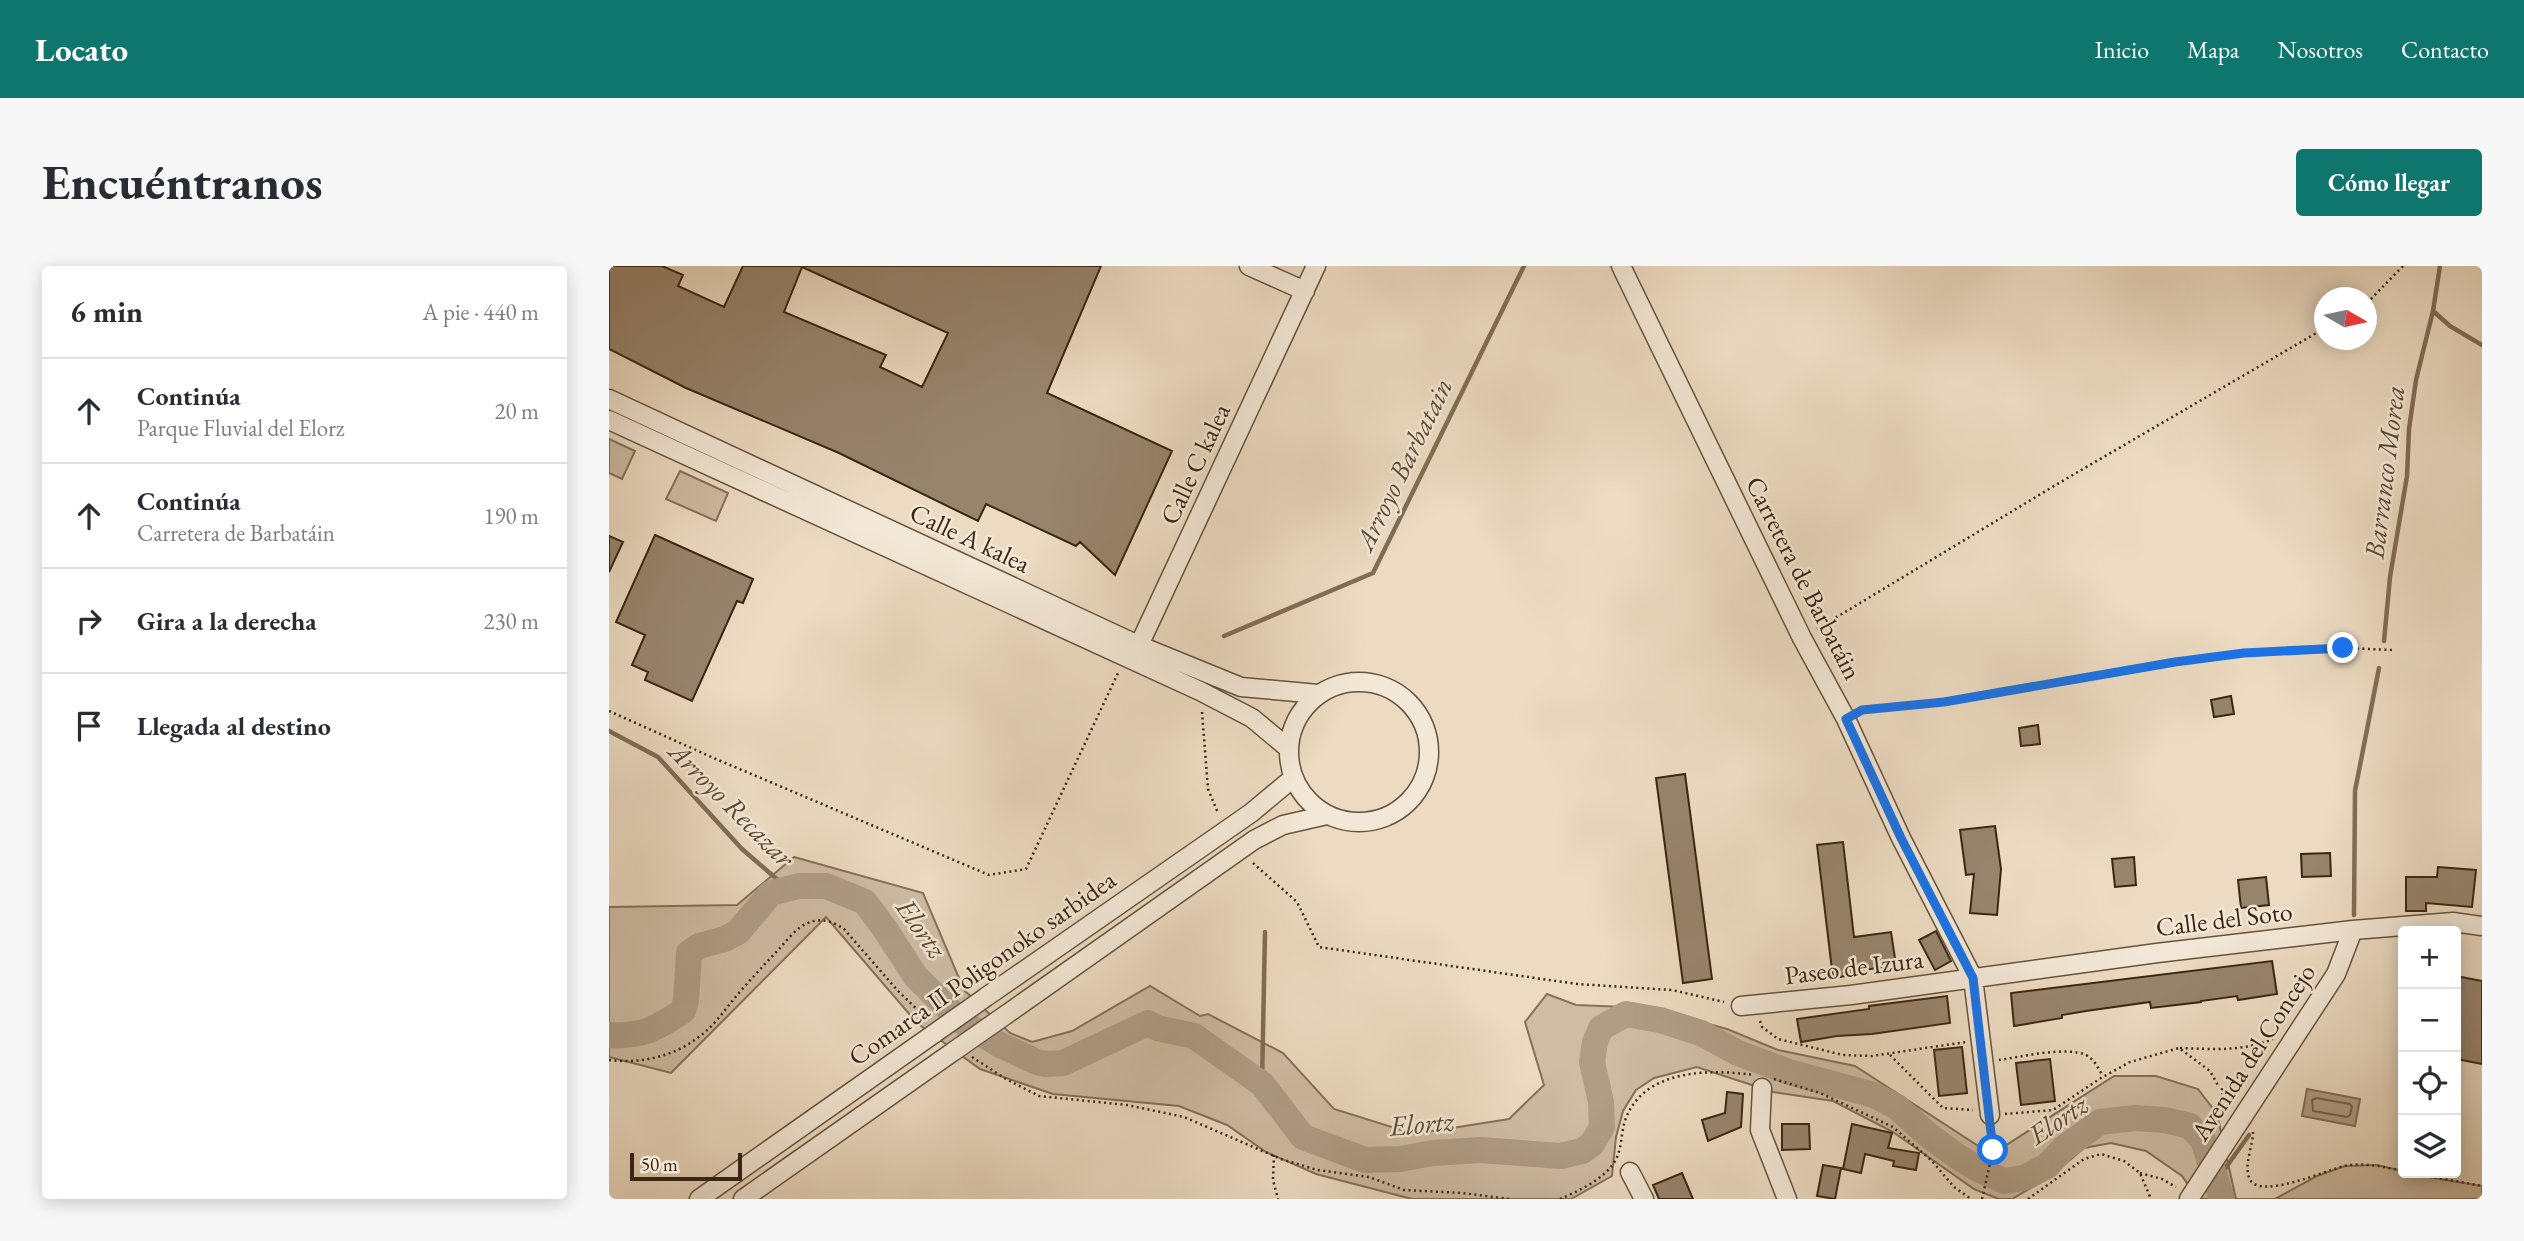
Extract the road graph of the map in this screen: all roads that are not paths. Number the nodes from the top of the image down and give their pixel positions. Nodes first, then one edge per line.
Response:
1 (1249, 266) edge
2 (1316, 266) edge
3 (1621, 266) edge
4 (1305, 290) junction
5 (609, 399) edge
6 (609, 420) edge
7 (1135, 652) junction
8 (1318, 694) junction
9 (1288, 748) junction
10 (1293, 778) junction
11 (1327, 815) junction
12 (2482, 926) edge
13 (2353, 930) junction
14 (1973, 978) junction
15 (1749, 1005) road end
16 (1762, 1080) road end
17 (1990, 1115) road end
18 (1630, 1172) dead end
19 (2185, 1194) edge
20 (699, 1199) edge
21 (743, 1199) edge
22 (1644, 1199) edge
23 (1787, 1199) edge

1 - 4 street
2 - 4 street, Calle C kalea
3 - 14 street, Carretera de Barbatáin
4 - 7 street, Calle C kalea
5 - 7 street, Calle A kalea
6 - 7 street, Calle A kalea
7 - 8 street, Calle A kalea
7 - 9 street, Calle A kalea
8 - 9 street
8 - 11 street
9 - 10 street
10 - 11 street
10 - 20 street, Comarca II Poligonoko sarbidea, bridge
11 - 21 street, Comarca II Poligonoko sarbidea, bridge
12 - 13 street, Calle del Soto
13 - 14 street, Calle del Soto
13 - 19 street, Avenida del Concejo
14 - 15 street, Paseo de Izura
14 - 17 street, Carretera de Barbatáin
16 - 23 street
18 - 22 street

